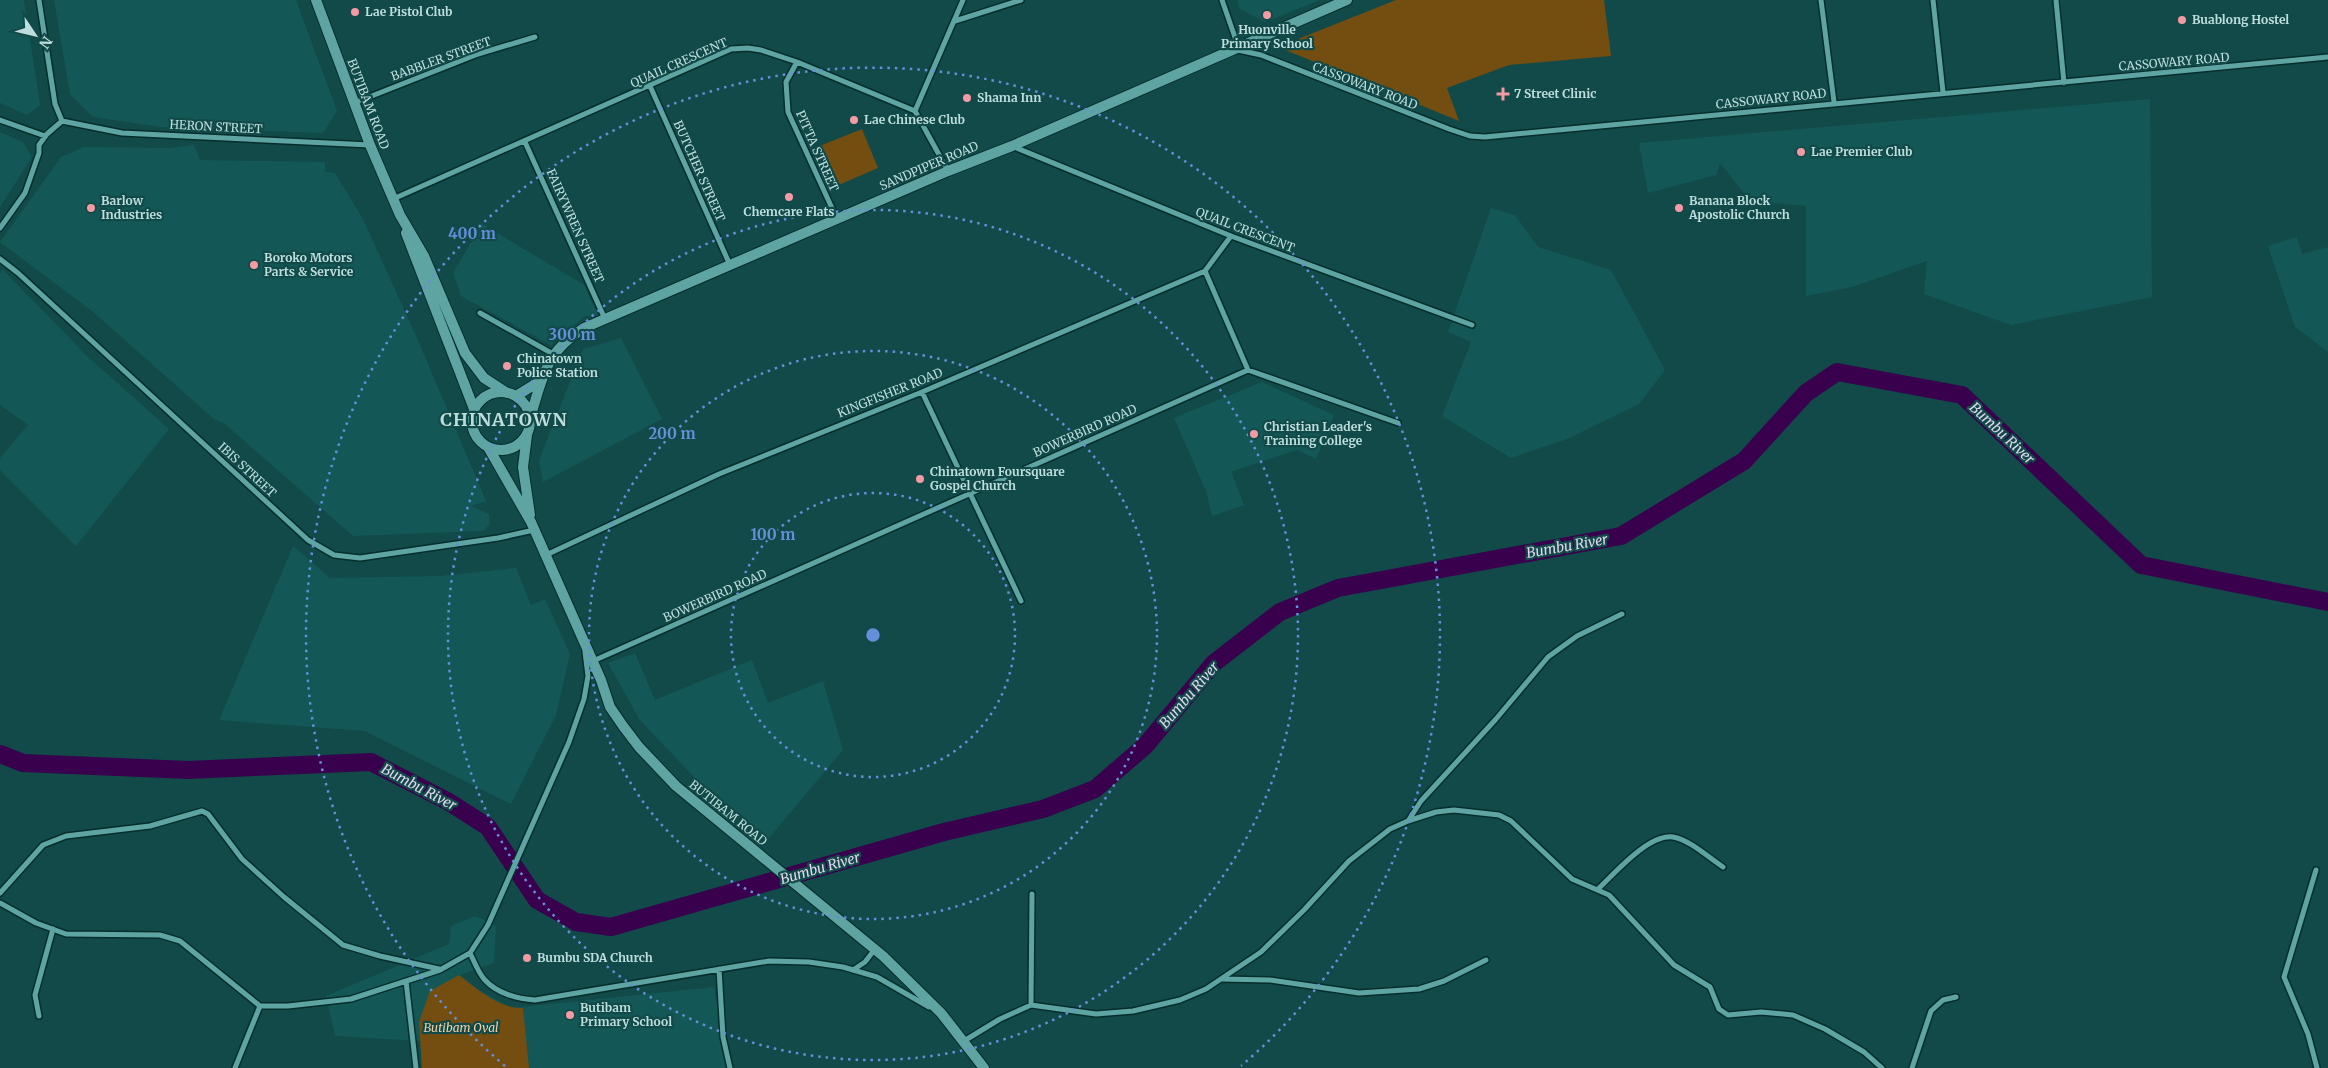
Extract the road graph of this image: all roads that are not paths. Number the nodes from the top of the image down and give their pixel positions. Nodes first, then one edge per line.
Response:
1 (39, 0) edge
2 (316, 0) edge
3 (963, 0) edge
4 (1021, 0) edge
5 (1222, 0) edge
6 (1347, 0) edge
7 (1821, 0) edge
8 (1933, 0) edge
9 (2056, 0) edge
10 (955, 21) junction
11 (535, 37) dead end
12 (1235, 48) junction
13 (2328, 57) edge
14 (797, 62) junction
15 (2064, 82) junction
16 (650, 86) junction
17 (1943, 92) junction
18 (354, 102) junction
19 (1834, 102) junction
20 (915, 112) junction
21 (0, 120) edge
22 (62, 121) junction
23 (44, 136) junction
24 (526, 142) junction
25 (370, 145) junction
26 (1012, 146) junction
27 (948, 171) junction
28 (394, 199) junction
29 (400, 215) junction
30 (837, 219) junction
31 (0, 228) edge
32 (1231, 236) junction
33 (0, 259) edge
34 (730, 265) junction
35 (1204, 271) junction
36 (480, 313) dead end
37 (605, 319) junction
38 (1472, 326) dead end
39 (553, 354) junction
40 (1248, 370) junction
41 (542, 380) junction
42 (922, 392) junction
43 (511, 394) junction
44 (474, 409) junction
45 (530, 418) junction
46 (1398, 423) dead end
47 (527, 432) junction
48 (488, 447) junction
49 (971, 492) junction
50 (533, 526) junction
51 (545, 555) junction
52 (1021, 601) dead end
53 (1622, 614) dead end
54 (584, 642) junction
55 (593, 661) junction
56 (1408, 821) junction
57 (1723, 867) dead end
58 (2316, 870) dead end
59 (1598, 889) junction
60 (0, 893) edge
61 (1032, 894) dead end
62 (0, 903) edge
63 (53, 929) junction
64 (875, 949) junction
65 (470, 953) junction
66 (1486, 960) dead end
67 (719, 969) junction
68 (440, 970) junction
69 (854, 970) junction
70 (1222, 978) junction
71 (406, 981) junction
72 (1956, 997) dead end
73 (1031, 1005) junction
74 (260, 1006) junction
75 (941, 1013) junction
76 (39, 1016) dead end
77 (964, 1041) junction
78 (235, 1068) edge
79 (416, 1068) edge
80 (730, 1068) edge
81 (984, 1068) edge
82 (1882, 1068) edge
83 (1912, 1068) edge
84 (2317, 1068) edge

1 - 22 street
2 - 18 main road, BUTIBAM ROAD
3 - 10 street
4 - 10 street
5 - 12 street
6 - 12 main road, SANDPIPER ROAD
7 - 19 street
8 - 17 street
9 - 15 street
10 - 20 street
11 - 18 street, BABBLER STREET
12 - 19 street, CASSOWARY ROAD
12 - 26 main road, SANDPIPER ROAD
13 - 15 street, CASSOWARY ROAD
14 - 16 street, QUAIL CRESCENT
14 - 20 street, QUAIL CRESCENT
14 - 30 street, PITTA STREET
15 - 17 street, CASSOWARY ROAD
16 - 24 street, QUAIL CRESCENT
16 - 34 street, BUTCHER STREET
17 - 19 street, CASSOWARY ROAD
18 - 25 main road, BUTIBAM ROAD
20 - 27 street
21 - 23 street
22 - 23 street
22 - 25 street, HERON STREET
23 - 31 street
24 - 28 street, QUAIL CRESCENT
24 - 37 street, FAIRYWREN STREET
25 - 28 main road, BUTIBAM ROAD
26 - 27 main road, SANDPIPER ROAD
26 - 32 street, QUAIL CRESCENT
27 - 30 main road, SANDPIPER ROAD
28 - 29 main road, BUTIBAM ROAD
29 - 43 main road, BUTIBAM ROAD
29 - 44 main road, BUTIBAM ROAD
30 - 34 main road, SANDPIPER ROAD
32 - 35 street, KINGFISHER ROAD
32 - 38 street, QUAIL CRESCENT
33 - 50 street, IBIS STREET
34 - 37 main road, SANDPIPER ROAD
35 - 40 street
35 - 42 street, KINGFISHER ROAD
36 - 39 street
37 - 39 main road, SANDPIPER ROAD
39 - 41 main road, SANDPIPER ROAD
40 - 46 street
40 - 49 street, BOWERBIRD ROAD
41 - 43 main road
41 - 45 main road, SANDPIPER ROAD
42 - 49 street
42 - 51 street, KINGFISHER ROAD
43 - 44 main road
43 - 45 main road
44 - 48 main road
45 - 47 main road
47 - 48 main road
47 - 50 main road, BUTIBAM ROAD
48 - 50 main road, BUTIBAM ROAD
49 - 52 street
49 - 55 street, BOWERBIRD ROAD
50 - 51 main road, BUTIBAM ROAD
51 - 54 main road, BUTIBAM ROAD
53 - 56 street
54 - 55 main road, BUTIBAM ROAD
54 - 65 street
55 - 64 main road, BUTIBAM ROAD
56 - 59 street
56 - 70 street
57 - 59 street
58 - 84 street
59 - 82 street
60 - 68 street
61 - 73 street
62 - 63 street
63 - 74 street
63 - 76 street
64 - 69 street
64 - 75 main road, BUTIBAM ROAD
65 - 67 street
65 - 68 street
66 - 70 street
67 - 69 street
67 - 80 street
68 - 71 street
69 - 75 street
70 - 73 street
71 - 74 street
71 - 79 street
72 - 83 street
73 - 77 street
74 - 78 street
75 - 77 main road, BUTIBAM ROAD
77 - 81 main road, BUTIBAM ROAD

